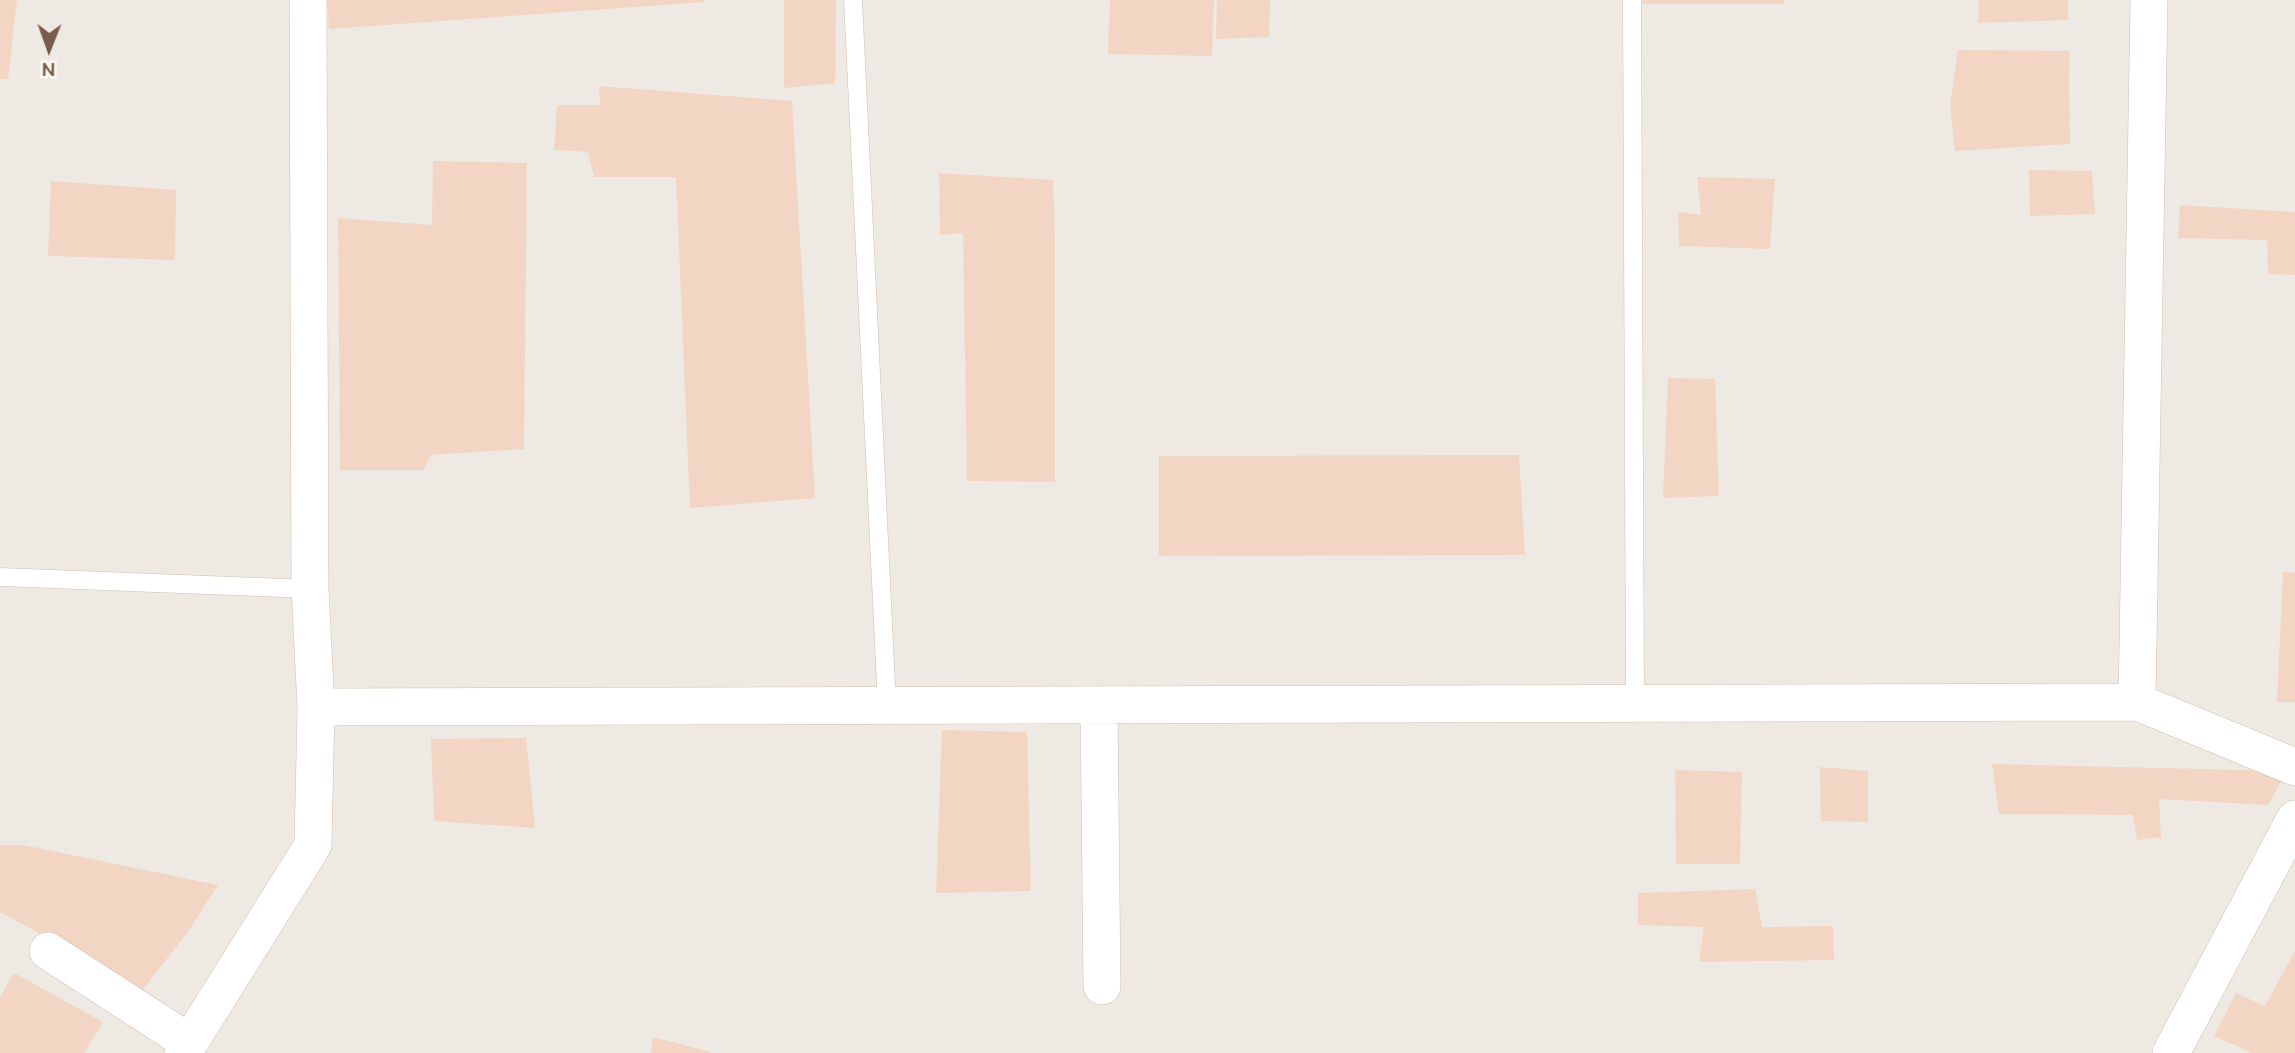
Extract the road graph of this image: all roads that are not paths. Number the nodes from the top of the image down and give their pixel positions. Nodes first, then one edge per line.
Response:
1 (308, 0) edge
2 (853, 0) edge
3 (1632, 0) edge
4 (2149, 0) edge
5 (0, 577) edge
6 (310, 589) junction
7 (2137, 702) junction
8 (1635, 703) junction
9 (1098, 705) junction
10 (887, 706) junction
11 (316, 707) junction
12 (2295, 767) edge
13 (2295, 819) edge
14 (48, 951) dead end
15 (1102, 986) dead end
16 (186, 1048) edge
17 (2171, 1053) edge

1 - 6 street
2 - 10 lane
3 - 8 lane
4 - 7 street
5 - 6 lane
6 - 11 street
7 - 8 street
7 - 12 street
8 - 9 street
9 - 10 street
9 - 15 street
10 - 11 street
11 - 16 street
13 - 17 street
14 - 16 street

